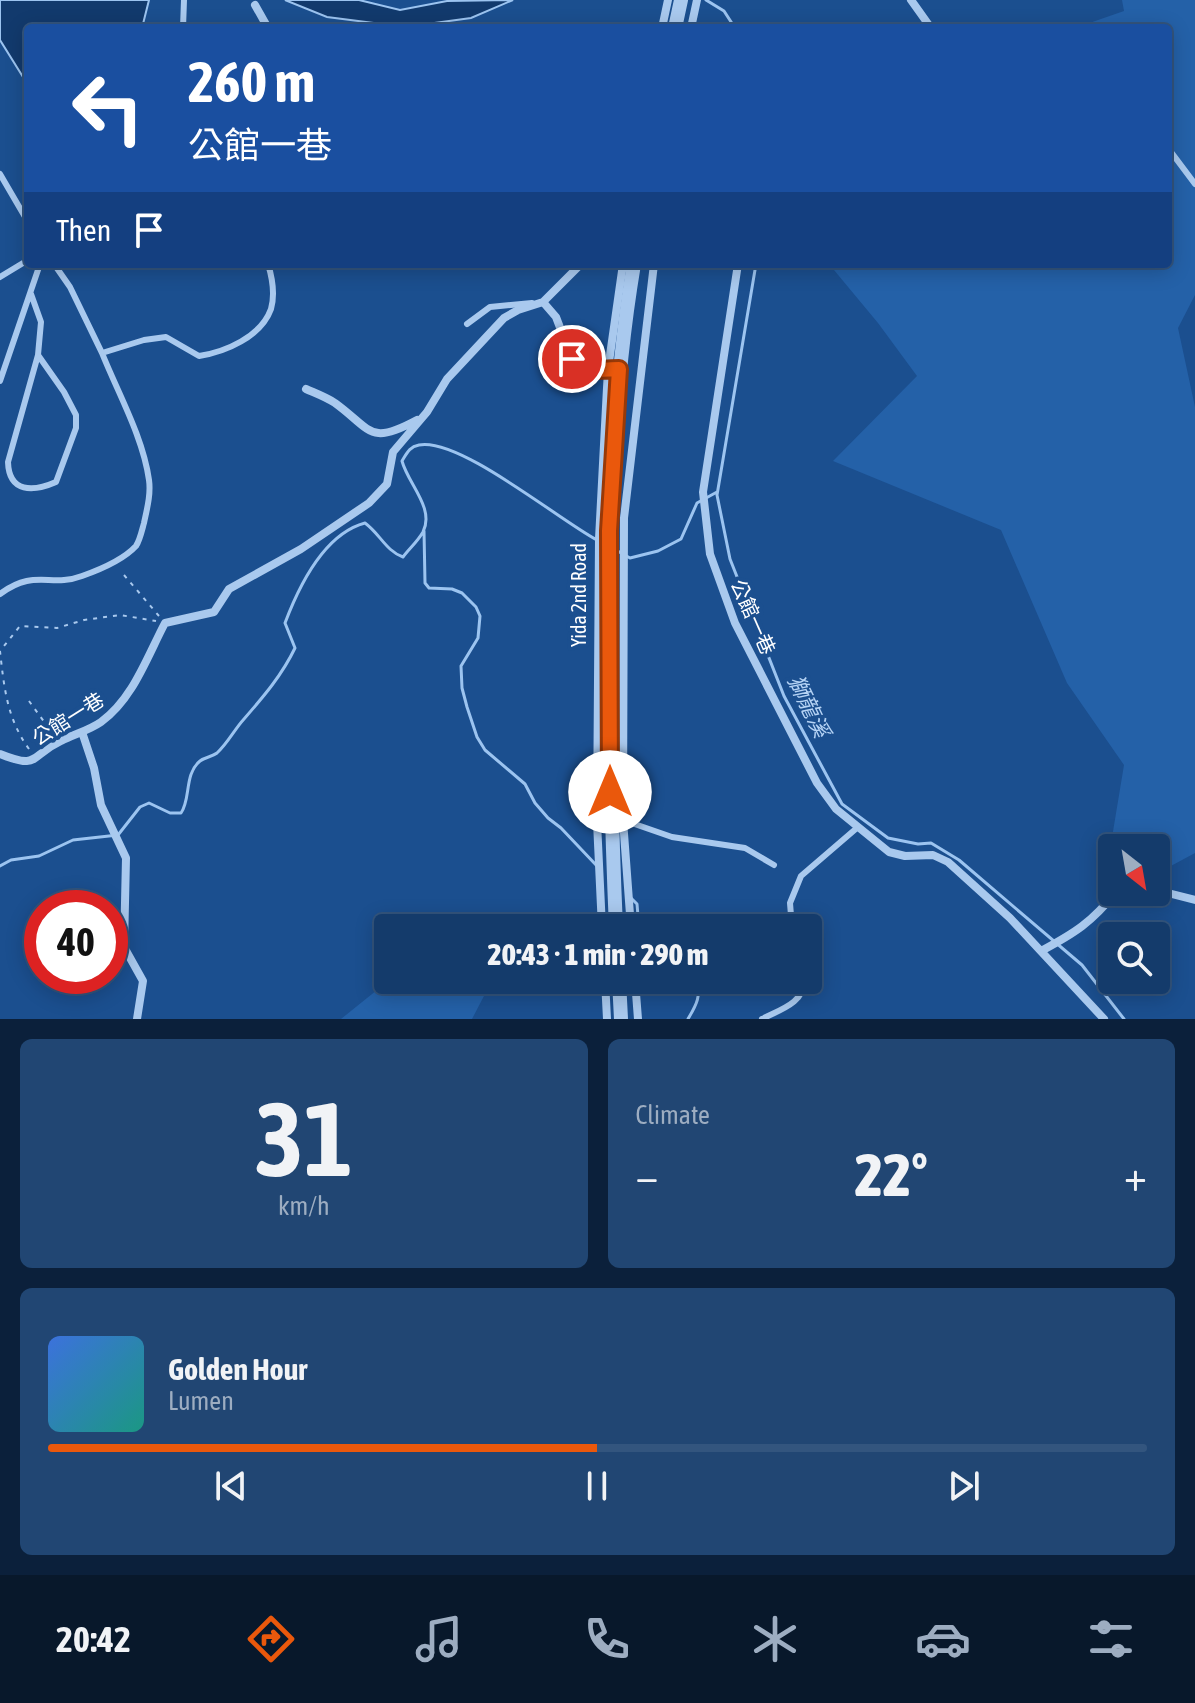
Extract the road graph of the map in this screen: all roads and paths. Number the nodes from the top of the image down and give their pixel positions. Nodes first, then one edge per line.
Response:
1 (184, 0) edge
2 (668, 0) edge
3 (697, 0) edge
4 (911, 0) edge
5 (255, 5) dead end
6 (675, 13) edge
7 (183, 24) edge
8 (266, 24) edge
9 (692, 24) edge
10 (928, 24) edge
11 (1172, 153) edge
12 (0, 174) edge
13 (1195, 184) edge
14 (24, 215) edge
15 (24, 262) edge
16 (39, 268) edge
17 (57, 268) edge
18 (269, 268) edge
19 (577, 268) edge
20 (623, 268) edge
21 (633, 268) edge
22 (654, 268) edge
23 (737, 268) edge
24 (0, 277) edge
25 (31, 294) junction
26 (543, 302) junction
27 (467, 324) dead end
28 (102, 353) junction
29 (38, 355) junction
30 (613, 369) junction
31 (0, 381) edge
32 (306, 389) dead end
33 (427, 412) junction
34 (124, 575) dead end
35 (0, 594) edge
36 (165, 623) junction
37 (29, 701) dead end
38 (82, 732) junction
39 (58, 742) junction
40 (0, 754) edge
41 (36, 759) junction
42 (610, 821) junction
43 (858, 827) junction
44 (774, 865) dead end
45 (1170, 894) edge
46 (1195, 900) edge
47 (1105, 906) edge
48 (603, 914) edge
49 (615, 914) edge
50 (628, 914) edge
51 (791, 914) edge
52 (1046, 949) junction
53 (606, 994) edge
54 (620, 994) edge
55 (636, 994) edge
56 (800, 994) edge
57 (137, 1019) edge
58 (607, 1019) edge
59 (621, 1019) edge
60 (638, 1019) edge
61 (762, 1019) edge
62 (1104, 1019) edge

1 - 7 lane
2 - 6 street
3 - 9 street
4 - 10 street
5 - 8 street
11 - 13 lane
12 - 14 lane
15 - 24 lane
16 - 25 lane
17 - 28 lane
18 - 28 lane
19 - 26 street
20 - 30 street, Yida 2nd Road
21 - 30 street, Yida 2nd Road
22 - 42 street, Yida 2nd Road
23 - 43 street, 公館一巷
25 - 29 lane
25 - 31 lane
26 - 27 lane
26 - 30 street
26 - 33 street
28 - 35 lane
29 - 29 lane
30 - 42 street, Yida 2nd Road
32 - 33 street
33 - 36 street
34 - 36 path
36 - 38 street, 公館一巷
36 - 41 path
37 - 39 path
38 - 39 street, 公館一巷
38 - 57 street
39 - 41 street, 公館一巷
40 - 41 street, 公館一巷
42 - 44 lane
42 - 48 street, Yida 2nd Road
42 - 49 street, Yida 2nd Road
42 - 50 street, Yida 2nd Road
43 - 51 lane
43 - 52 street, 公館一巷
45 - 46 street
47 - 52 street
52 - 62 street, 公館一巷
53 - 58 street
54 - 59 street
55 - 60 street
56 - 61 lane

